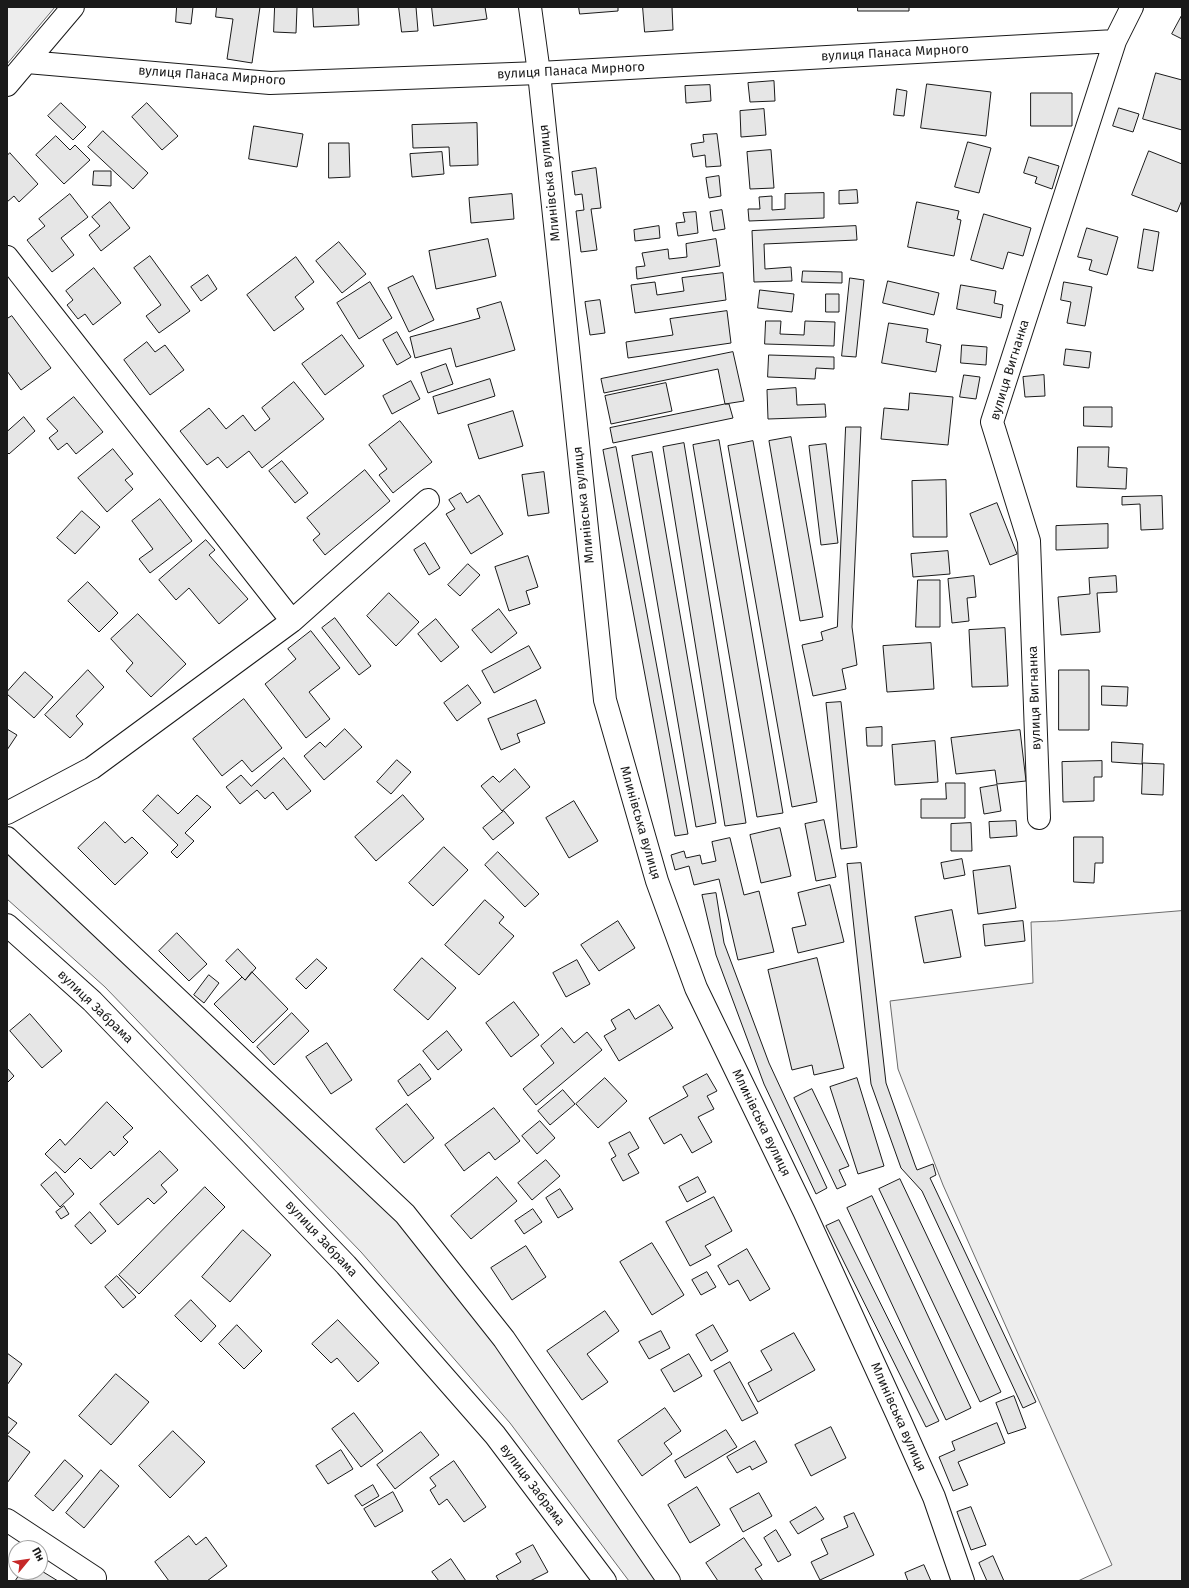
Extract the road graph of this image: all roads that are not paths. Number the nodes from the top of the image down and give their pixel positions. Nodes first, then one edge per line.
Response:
1 (73, 7) edge
2 (530, 7) edge
3 (1132, 7) edge
4 (1115, 41) junction
5 (27, 62) junction
6 (539, 73) junction
7 (7, 85) edge
8 (7, 257) edge
9 (428, 500) dead end
10 (292, 621) junction
11 (7, 813) edge
12 (1039, 818) dead end
13 (7, 838) edge
14 (7, 925) edge
15 (7, 1520) edge
16 (94, 1578) dead end
17 (605, 1581) edge
18 (669, 1581) edge
19 (963, 1581) edge

1 - 5 street
2 - 6 street, Млинівська вулиця
3 - 4 street, вулиця Вигнанка
4 - 6 street, вулиця Панаса Мирного
4 - 12 street, вулиця Вигнанка
5 - 6 street, вулиця Панаса Мирного
5 - 7 street
6 - 19 street, Млинівська вулиця
8 - 10 street
9 - 10 street
10 - 11 street
13 - 18 street
14 - 17 street, вулиця Забрама
15 - 16 street

